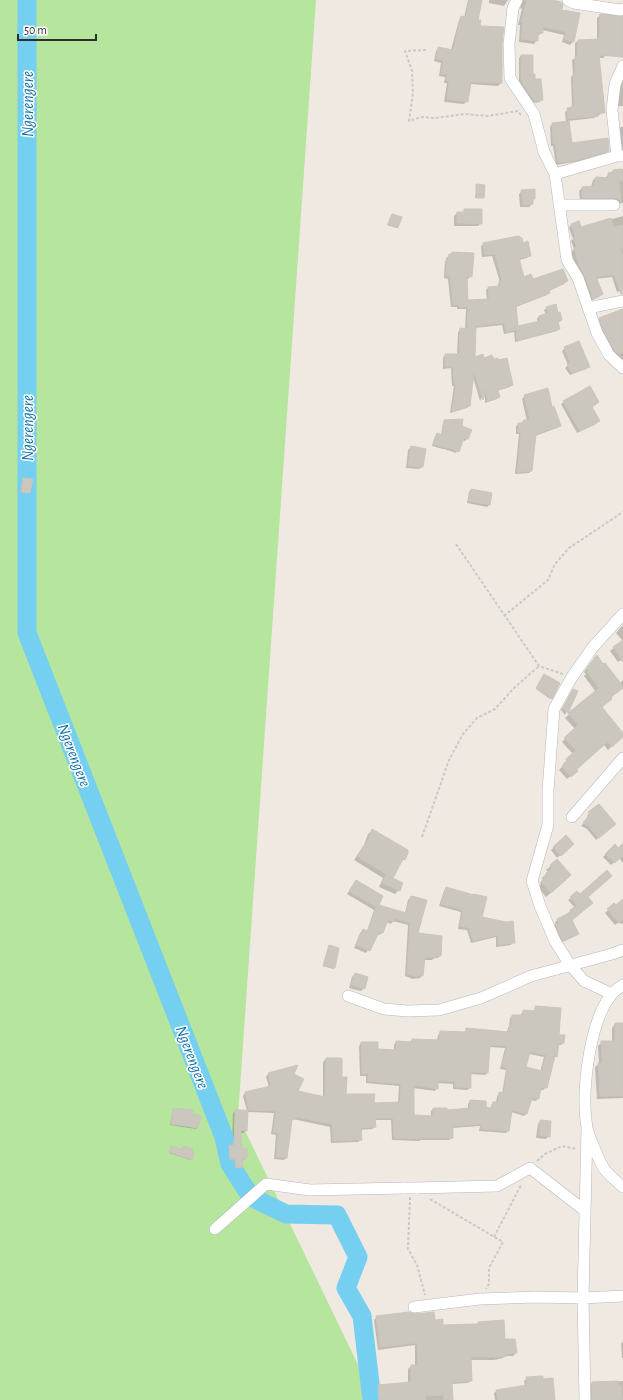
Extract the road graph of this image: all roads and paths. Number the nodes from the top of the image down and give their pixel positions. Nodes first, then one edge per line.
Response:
1 (517, 0) edge
2 (568, 0) edge
3 (623, 8) edge
4 (426, 50) dead end
5 (623, 66) edge
6 (522, 117) dead end
7 (620, 156) edge
8 (556, 174) junction
9 (614, 205) dead end
10 (559, 206) junction
11 (623, 300) edge
12 (588, 308) junction
13 (623, 368) edge
14 (623, 512) edge
15 (456, 544) dead end
16 (623, 614) edge
17 (504, 616) junction
18 (539, 666) junction
19 (572, 676) junction
20 (623, 758) edge
21 (572, 817) dead end
22 (422, 837) dead end
23 (623, 950) edge
24 (570, 965) junction
25 (623, 985) edge
26 (612, 994) junction
27 (348, 996) dead end
28 (587, 1129) junction
29 (623, 1187) edge
30 (410, 1190) junction
31 (430, 1198) dead end
32 (584, 1210) junction
33 (214, 1229) dead end
34 (623, 1296) edge
35 (480, 1298) junction
36 (583, 1298) junction
37 (428, 1305) junction
38 (414, 1307) dead end
39 (585, 1400) edge

1 - 8 street
2 - 3 street
4 - 6 path
5 - 7 street
7 - 8 street
8 - 10 street
9 - 10 street
10 - 12 street
11 - 12 street
12 - 13 street
14 - 17 path
15 - 17 path
16 - 19 street
17 - 18 path
18 - 19 path
18 - 22 path
19 - 24 street
20 - 21 street
23 - 24 street
24 - 26 street
24 - 27 street
25 - 26 street
26 - 28 street
28 - 29 street
28 - 32 street
30 - 32 street
30 - 33 street
30 - 37 path
31 - 35 path
32 - 36 street
34 - 36 street
35 - 36 street
35 - 37 street
36 - 39 street
37 - 38 street

